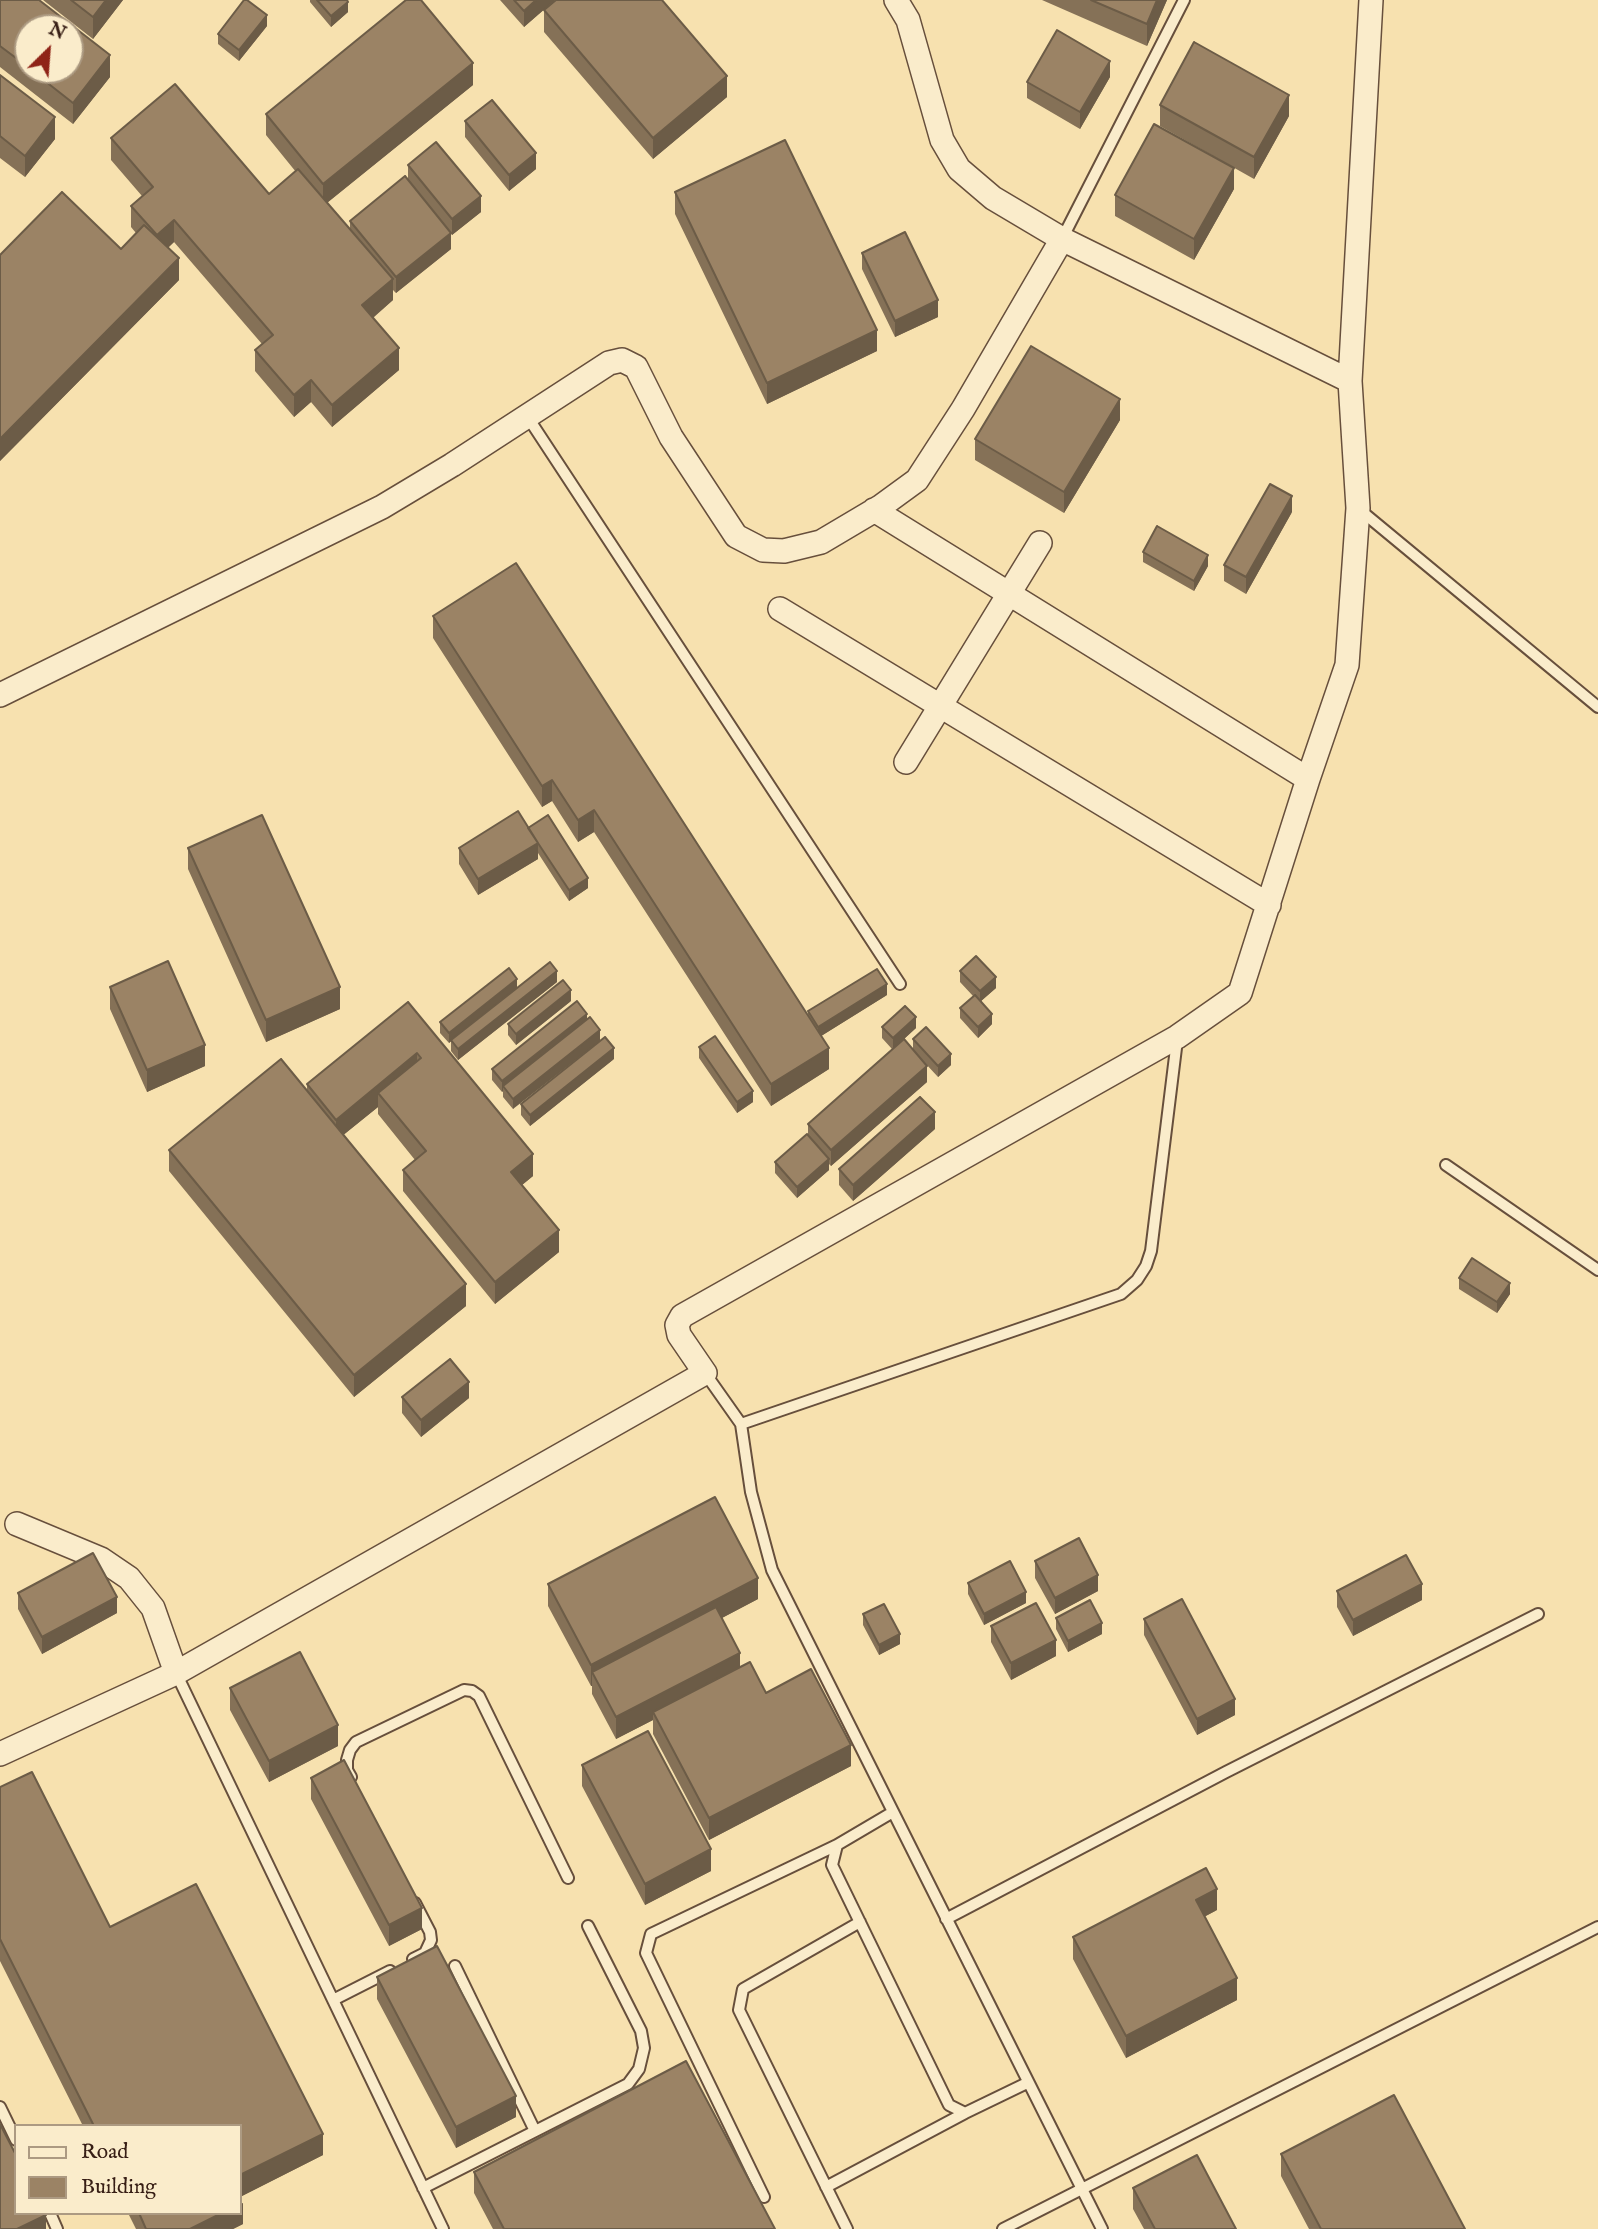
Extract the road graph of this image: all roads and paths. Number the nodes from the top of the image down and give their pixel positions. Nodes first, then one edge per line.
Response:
1 (896, 0) edge
2 (1184, 0) edge
3 (1371, 0) edge
4 (1062, 239) junction
5 (1350, 381) junction
6 (527, 416) junction
7 (1358, 508) junction
8 (874, 510) junction
9 (1040, 543) dead end
10 (1010, 594) junction
11 (780, 609) dead end
12 (0, 695) edge
13 (940, 706) junction
14 (1598, 707) edge
15 (906, 762) dead end
16 (1308, 779) junction
17 (1269, 905) junction
18 (900, 984) dead end
19 (1177, 1037) junction
20 (1446, 1165) dead end
21 (1598, 1270) edge
22 (705, 1373) junction
23 (741, 1424) junction
24 (17, 1524) dead end
25 (1538, 1614) dead end
26 (176, 1673) junction
27 (0, 1755) edge
28 (354, 1782) edge
29 (893, 1812) junction
30 (837, 1846) junction
31 (568, 1878) dead end
32 (411, 1894) edge
33 (946, 1919) junction
34 (860, 1922) junction
35 (589, 1926) dead end
36 (1598, 1927) edge
37 (456, 1966) dead end
38 (333, 2000) junction
39 (1027, 2083) junction
40 (0, 2107) edge
41 (965, 2113) junction
42 (535, 2131) junction
43 (14, 2136) edge
44 (826, 2187) junction
45 (423, 2188) junction
46 (1081, 2190) junction
47 (764, 2197) dead end
48 (443, 2229) edge
49 (847, 2229) edge
50 (1003, 2229) edge
51 (1102, 2229) edge

1 - 4 street
2 - 4 lane
3 - 5 street
4 - 5 street
4 - 8 street
5 - 7 street
6 - 8 street
6 - 12 street
6 - 18 lane
7 - 14 lane
7 - 16 street
8 - 10 street
9 - 10 street
10 - 13 street
10 - 16 street
11 - 13 street
13 - 15 street
13 - 17 street
16 - 17 street
17 - 19 street
19 - 22 street
19 - 23 lane
20 - 21 lane
22 - 23 lane
22 - 26 street
23 - 29 lane
24 - 26 street
25 - 33 lane
26 - 27 street
26 - 38 lane
28 - 31 lane
29 - 30 lane
29 - 33 lane
30 - 34 lane
30 - 47 lane
32 - 38 lane
33 - 39 lane
34 - 41 lane
34 - 44 lane
35 - 42 lane
36 - 46 lane
37 - 42 lane
38 - 45 lane
39 - 41 lane
39 - 46 lane
40 - 43 lane
41 - 44 lane
42 - 45 lane
44 - 49 lane
45 - 48 lane
46 - 50 lane
46 - 51 lane

